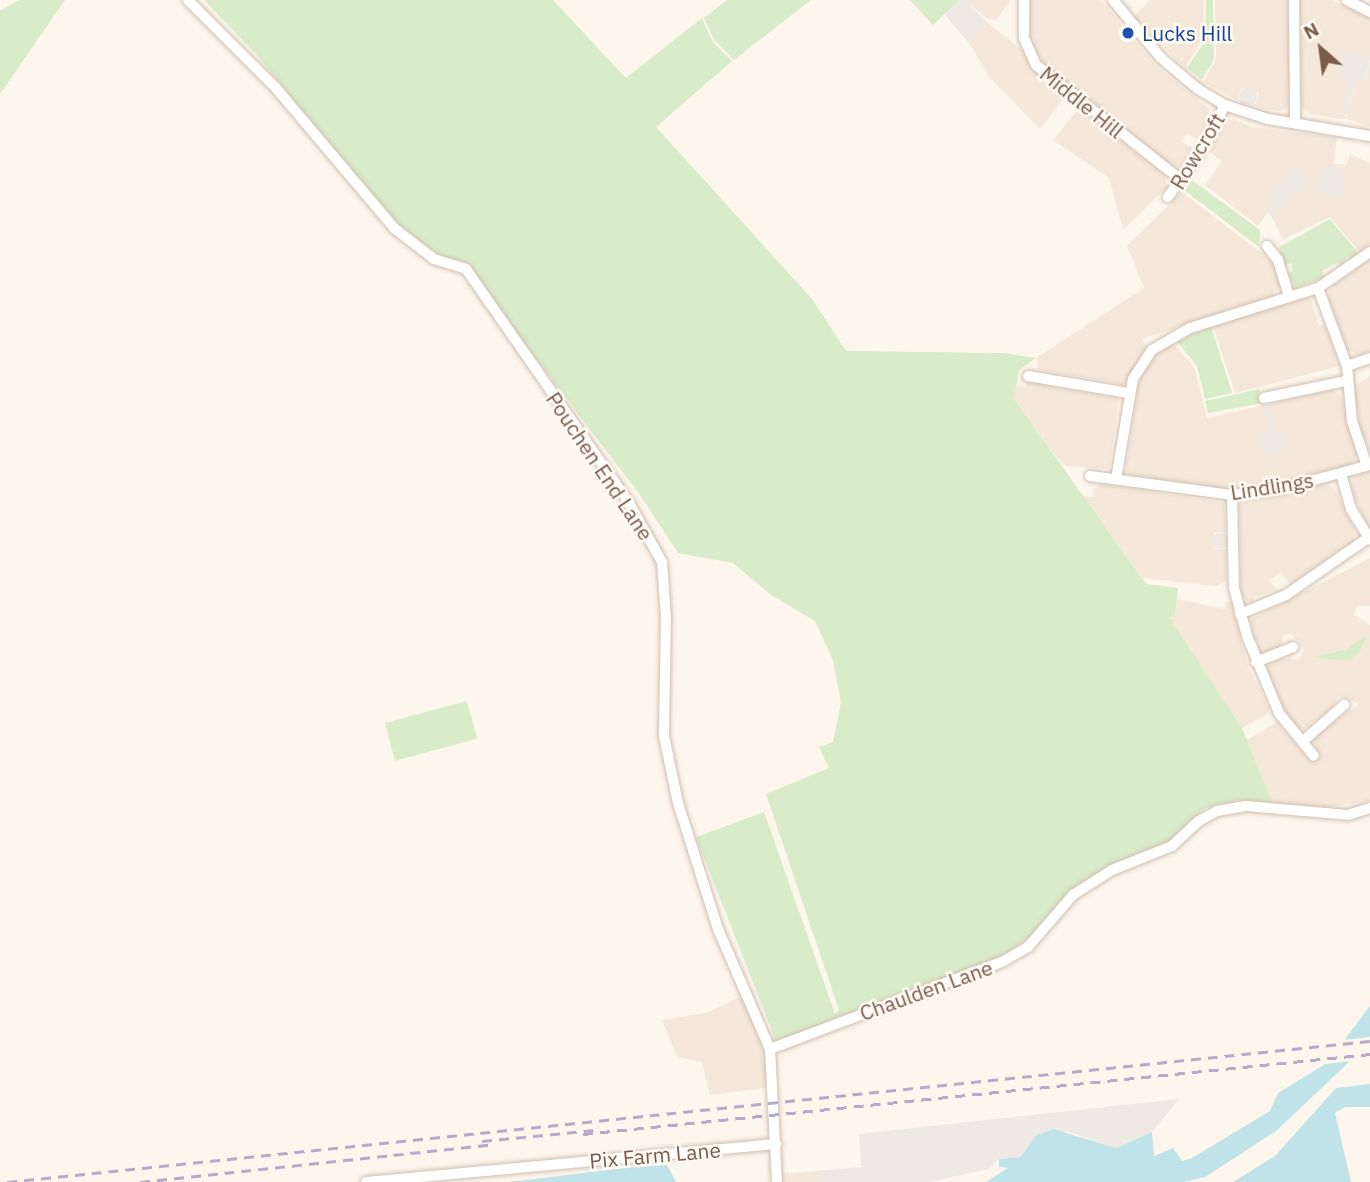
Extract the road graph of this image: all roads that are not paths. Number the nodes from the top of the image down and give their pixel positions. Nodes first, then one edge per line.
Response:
1 (188, 0) edge
2 (1024, 0) edge
3 (1113, 0) edge
4 (1294, 0) edge
5 (1347, 0) edge
6 (1370, 12) edge
7 (1225, 105) junction
8 (1295, 122) junction
9 (1370, 136) edge
10 (1181, 180) junction
11 (1168, 197) dead end
12 (1267, 246) dead end
13 (1370, 252) edge
14 (1318, 288) junction
15 (1289, 296) junction
16 (1370, 358) edge
17 (1347, 366) junction
18 (1028, 376) dead end
19 (1346, 381) junction
20 (1129, 393) junction
21 (1264, 398) dead end
22 (1369, 466) edge
23 (1341, 474) junction
24 (1090, 476) dead end
25 (1115, 480) junction
26 (1232, 495) junction
27 (1369, 539) edge
28 (1240, 614) junction
29 (1293, 647) dead end
30 (1256, 662) junction
31 (1344, 705) dead end
32 (1303, 741) junction
33 (1314, 756) dead end
34 (1370, 808) edge
35 (770, 1049) junction
36 (776, 1144) junction
37 (366, 1182) edge
38 (777, 1182) edge

1 - 35 street, Pouchen End Lane
2 - 10 street, Middle Hill
3 - 7 street
4 - 8 street
5 - 6 street
7 - 8 street
7 - 10 street, Rowcroft
8 - 9 street
10 - 11 street, Rowcroft
12 - 15 street
13 - 14 street
14 - 15 street
14 - 17 street
15 - 20 street
16 - 17 street
17 - 19 street
18 - 20 street
19 - 21 street
19 - 22 street
20 - 25 street
22 - 23 street, Lindlings
23 - 26 street, Lindlings
23 - 27 street
24 - 25 street, Lindlings
25 - 26 street, Lindlings
26 - 28 street
27 - 28 street
28 - 30 street
29 - 30 street
30 - 32 street
31 - 32 street
32 - 33 street
34 - 35 street, Chaulden Lane
35 - 36 street, Pouchen End Lane
36 - 37 street, Pix Farm Lane
36 - 38 street, Pouchen End Lane

